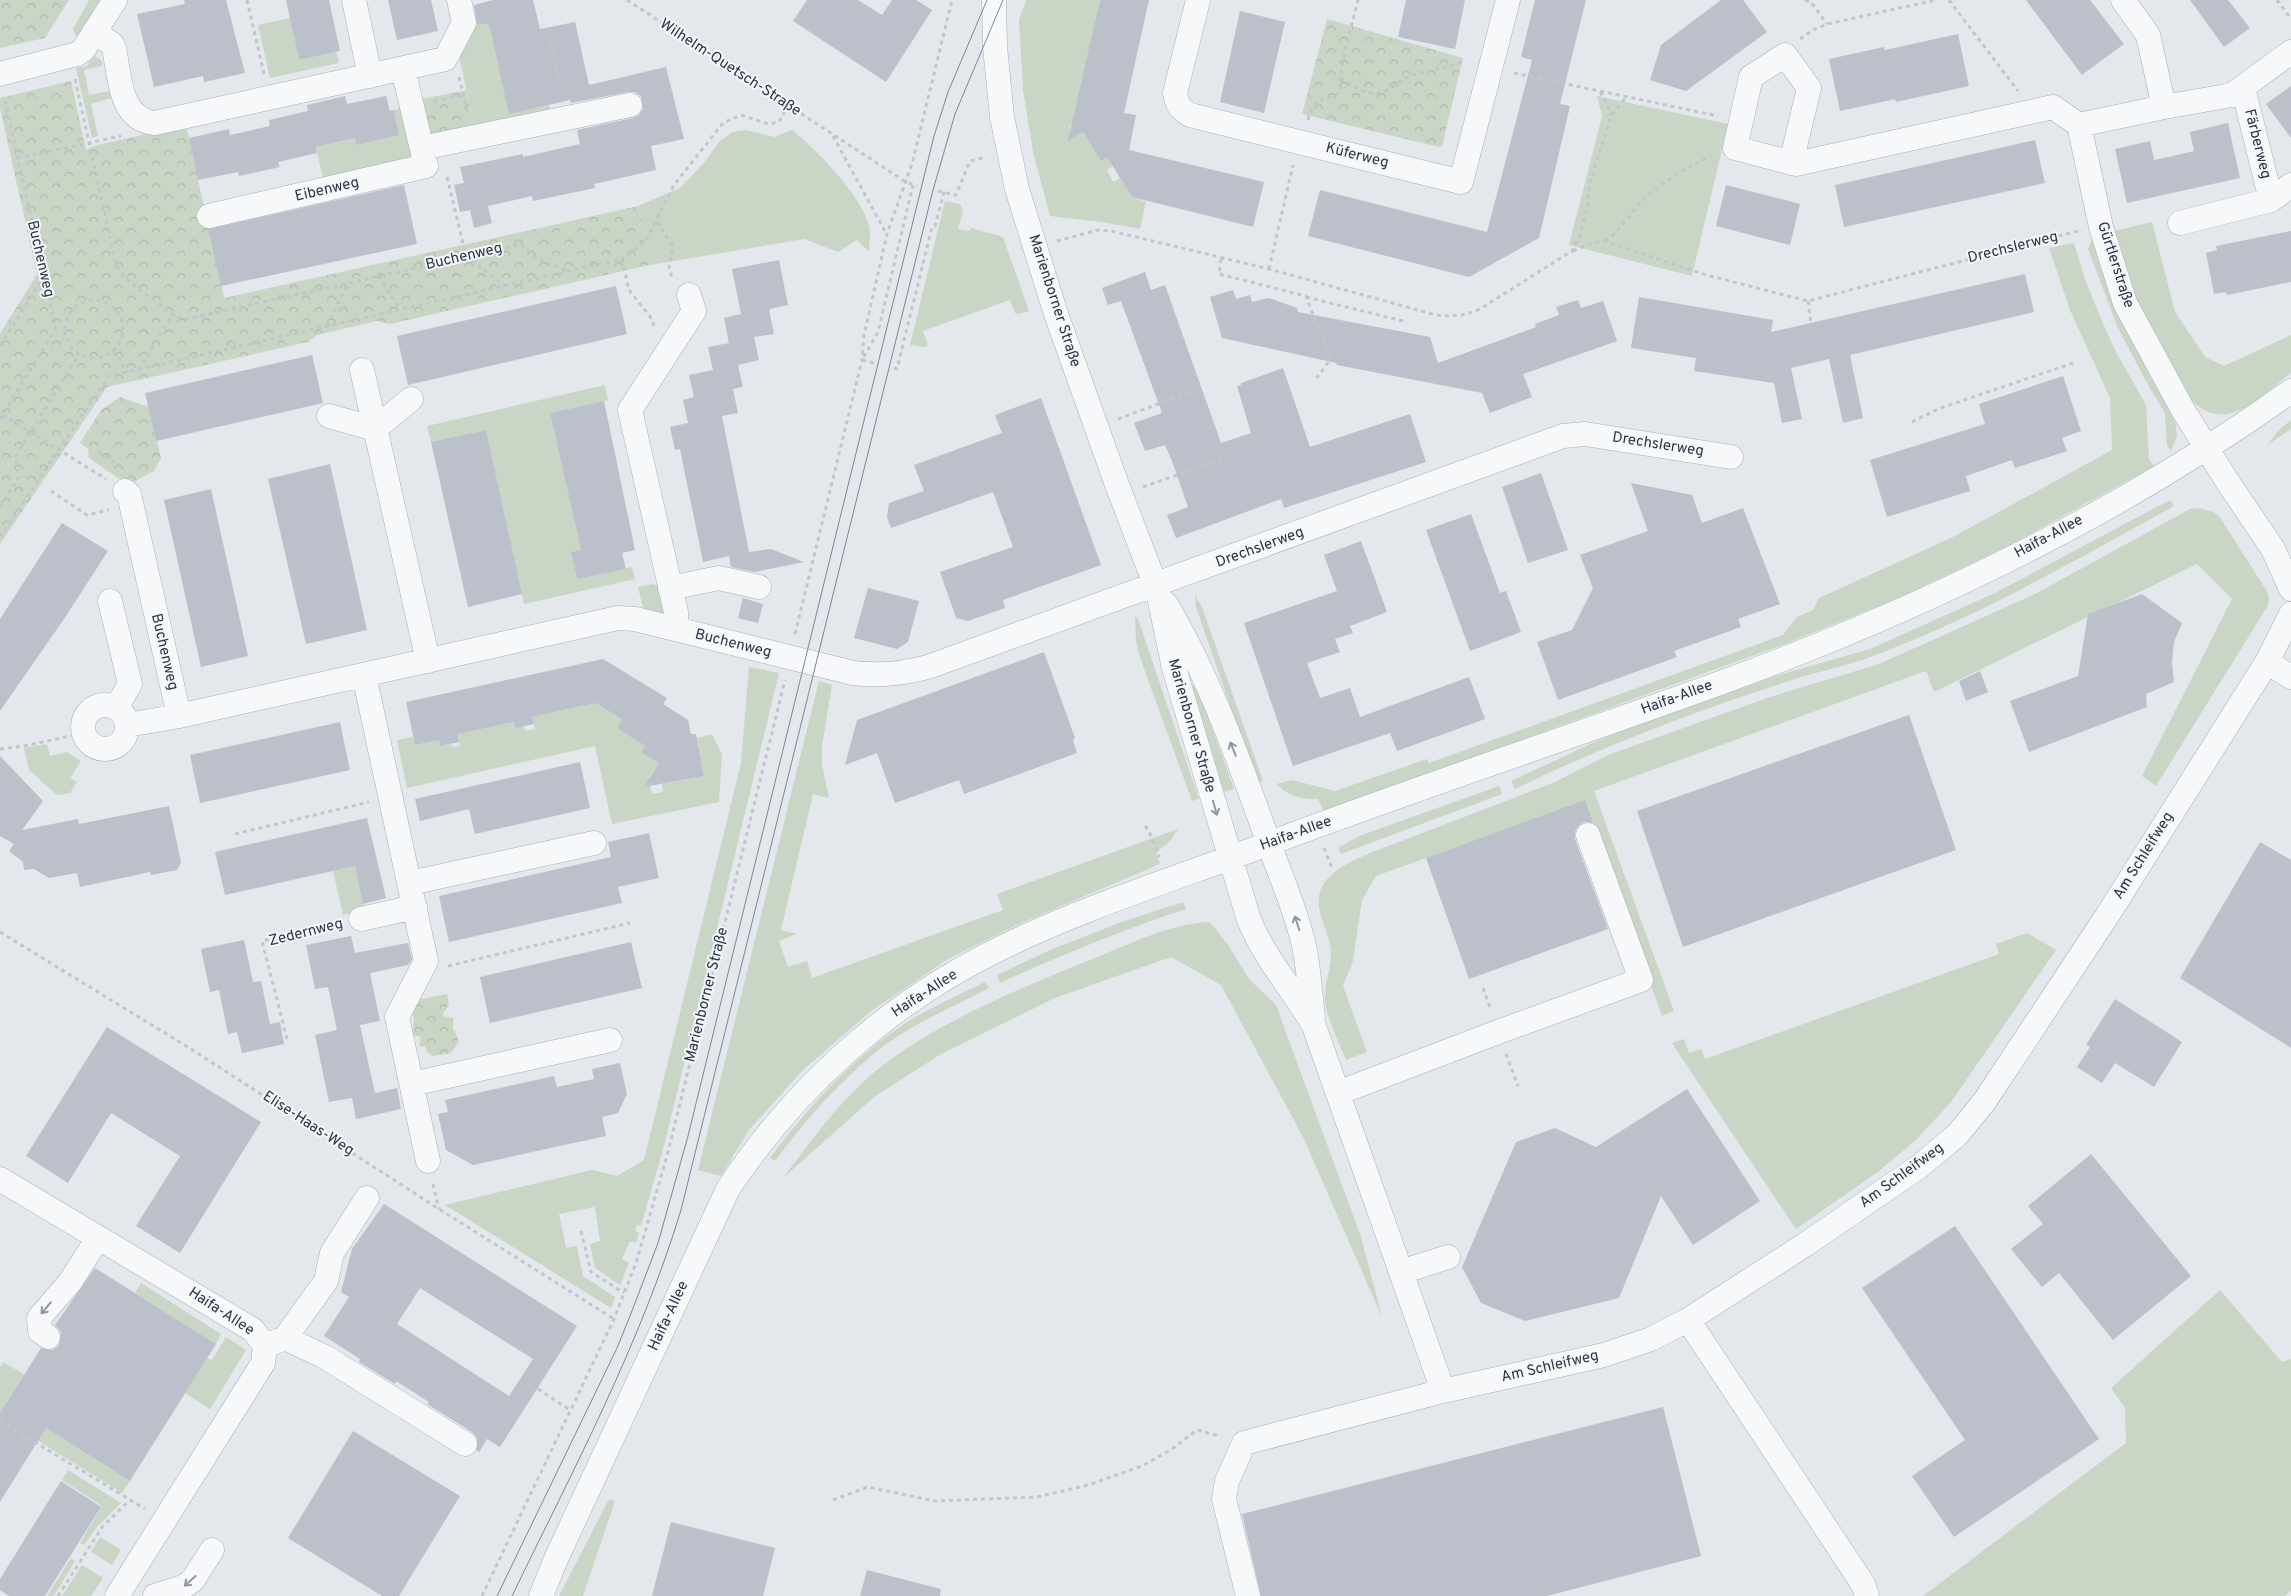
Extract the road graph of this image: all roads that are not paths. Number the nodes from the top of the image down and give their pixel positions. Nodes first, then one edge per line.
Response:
1 (115, 0) edge
2 (354, 0) edge
3 (460, 0) edge
4 (994, 0) edge
5 (1198, 0) edge
6 (1508, 0) edge
7 (2123, 0) edge
8 (94, 32) junction
9 (2291, 52) edge
10 (403, 69) junction
11 (370, 76) junction
12 (2, 84) edge
13 (2243, 88) junction
14 (630, 105) dead end
15 (2164, 107) junction
16 (2079, 125) junction
17 (422, 148) junction
18 (1792, 163) junction
19 (2291, 185) edge
20 (2271, 200) junction
21 (209, 216) dead end
22 (2180, 223) dead end
23 (681, 287) road end
24 (362, 370) dead end
25 (2291, 391) edge
26 (411, 399) dead end
27 (328, 416) dead end
28 (375, 429) junction
29 (2206, 447) junction
30 (1731, 457) dead end
31 (125, 494) road end
32 (759, 587) dead end
33 (670, 588) junction
34 (1157, 589) junction
35 (2291, 589) edge
36 (110, 601) dead end
37 (2291, 614) edge
38 (677, 629) junction
39 (790, 658) joint
40 (428, 661) junction
41 (2267, 662) junction
42 (364, 675) junction
43 (2291, 677) edge
44 (122, 716) junction
45 (179, 716) junction
46 (1588, 835) dead end
47 (594, 843) dead end
48 (1269, 844) junction
49 (1230, 858) junction
50 (410, 883) junction
51 (415, 907) junction
52 (361, 919) road end
53 (1314, 1026) junction
54 (610, 1040) dead end
55 (412, 1084) junction
56 (1338, 1093) junction
57 (428, 1161) dead end
58 (0, 1179) edge
59 (367, 1198) dead end
60 (98, 1238) junction
61 (1448, 1257) dead end
62 (1401, 1272) junction
63 (1688, 1320) junction
64 (48, 1337) dead end
65 (275, 1342) junction
66 (1443, 1391) junction
67 (465, 1444) dead end
68 (212, 1550) dead end
69 (556, 1559) junction
70 (117, 1596) edge
71 (155, 1596) edge
72 (532, 1596) edge
73 (541, 1596) edge
74 (1248, 1596) edge
75 (1867, 1596) edge

1 - 8 street
2 - 11 street
3 - 10 street
4 - 34 street, Marienborner Straße
5 - 6 street, Küferweg
7 - 15 street
8 - 11 street
8 - 12 street
9 - 13 street, Färberweg
10 - 11 street
10 - 17 street, Eibenweg
13 - 15 street, Färberweg
13 - 20 street, Färberweg
14 - 17 street
15 - 16 street
16 - 18 street
16 - 29 street, Gürtlerstraße
17 - 21 street, Eibenweg
18 - 18 street
19 - 20 street, Färberweg
20 - 22 street, Färberweg
23 - 33 street, Buchenweg
24 - 28 street
25 - 29 street, Haifa-Allee
26 - 28 street
27 - 28 street
28 - 40 street
29 - 35 street
29 - 48 street, Haifa-Allee
30 - 34 street, Drechslerweg
31 - 45 street, Buchenweg
32 - 33 street
33 - 38 street, Buchenweg
34 - 39 street, Drechslerweg
48 -> 34 street, Marienborner Straße
34 -> 49 street, Marienborner Straße
36 - 44 street
37 - 41 street, Am Schleifweg
38 - 39 street, Buchenweg
38 - 40 street, Buchenweg
40 - 42 street, Buchenweg
41 - 43 street
41 - 63 street, Am Schleifweg
42 - 45 street, Buchenweg
42 - 50 street
44 - 44 street, Buchenweg
44 - 45 street, Buchenweg
46 - 56 street
47 - 50 street
48 - 49 street, Haifa-Allee
53 -> 48 street
49 - 53 street
49 - 69 street, Haifa-Allee
50 - 51 street
51 - 52 street, Zedernweg
51 - 55 street
53 - 56 street
54 - 55 street
55 - 57 street
56 - 62 street
58 - 60 street, Haifa-Allee
59 - 65 street
60 -> 64 street
60 - 65 street, Haifa-Allee
61 - 62 street
62 - 66 street
63 - 66 street, Am Schleifweg
63 - 75 street
65 - 67 street
65 - 70 street, Haifa-Allee
66 - 74 street, Am Schleifweg
68 -> 71 street
69 - 72 street, Haifa-Allee
69 - 73 street, Haifa-Allee

